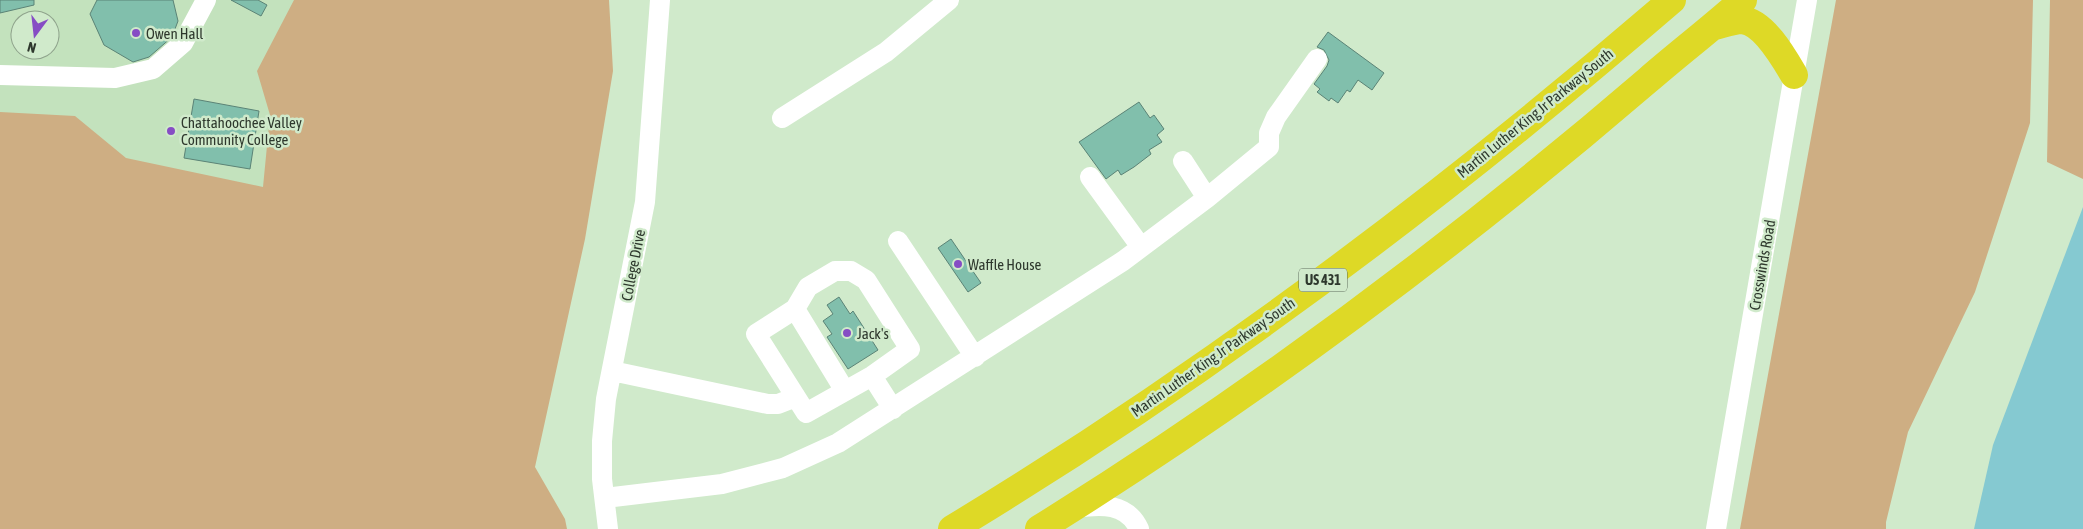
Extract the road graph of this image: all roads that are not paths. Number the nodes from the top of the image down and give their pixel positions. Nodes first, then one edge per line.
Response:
1 (206, 0) edge
2 (660, 0) edge
3 (949, 0) edge
4 (1672, 0) edge
5 (1743, 0) edge
6 (1807, 0) edge
7 (1715, 26) junction
8 (1317, 59) dead end
9 (0, 75) edge
10 (1794, 75) junction
11 (782, 118) dead end
12 (1183, 161) dead end
13 (1090, 177) dead end
14 (1207, 198) junction
15 (898, 241) dead end
16 (1141, 247) junction
17 (795, 309) junction
18 (975, 357) junction
19 (612, 371) junction
20 (872, 376) junction
21 (845, 391) junction
22 (796, 397) junction
23 (893, 409) junction
24 (604, 498) junction
25 (1072, 508) junction
26 (608, 529) edge
27 (952, 529) edge
28 (1038, 529) edge
29 (1139, 529) edge
30 (1716, 529) edge

1 - 9 street
2 - 19 street, College Drive
3 - 11 street
4 - 27 highway, Martin Luther King Jr Parkway South / US 431
5 - 7 highway
6 - 10 street, Crosswinds Road
7 - 10 highway
7 - 25 highway
8 - 14 street
10 - 30 street, Crosswinds Road
12 - 14 street
13 - 16 street
14 - 16 street
15 - 18 street
16 - 18 street
17 - 20 street
17 - 21 street
17 - 22 street
18 - 23 street
19 - 22 street
19 - 24 street, College Drive
20 - 21 street
20 - 23 street
21 - 22 street
23 - 24 street
24 - 26 street, College Drive
25 - 28 highway
25 - 29 street

